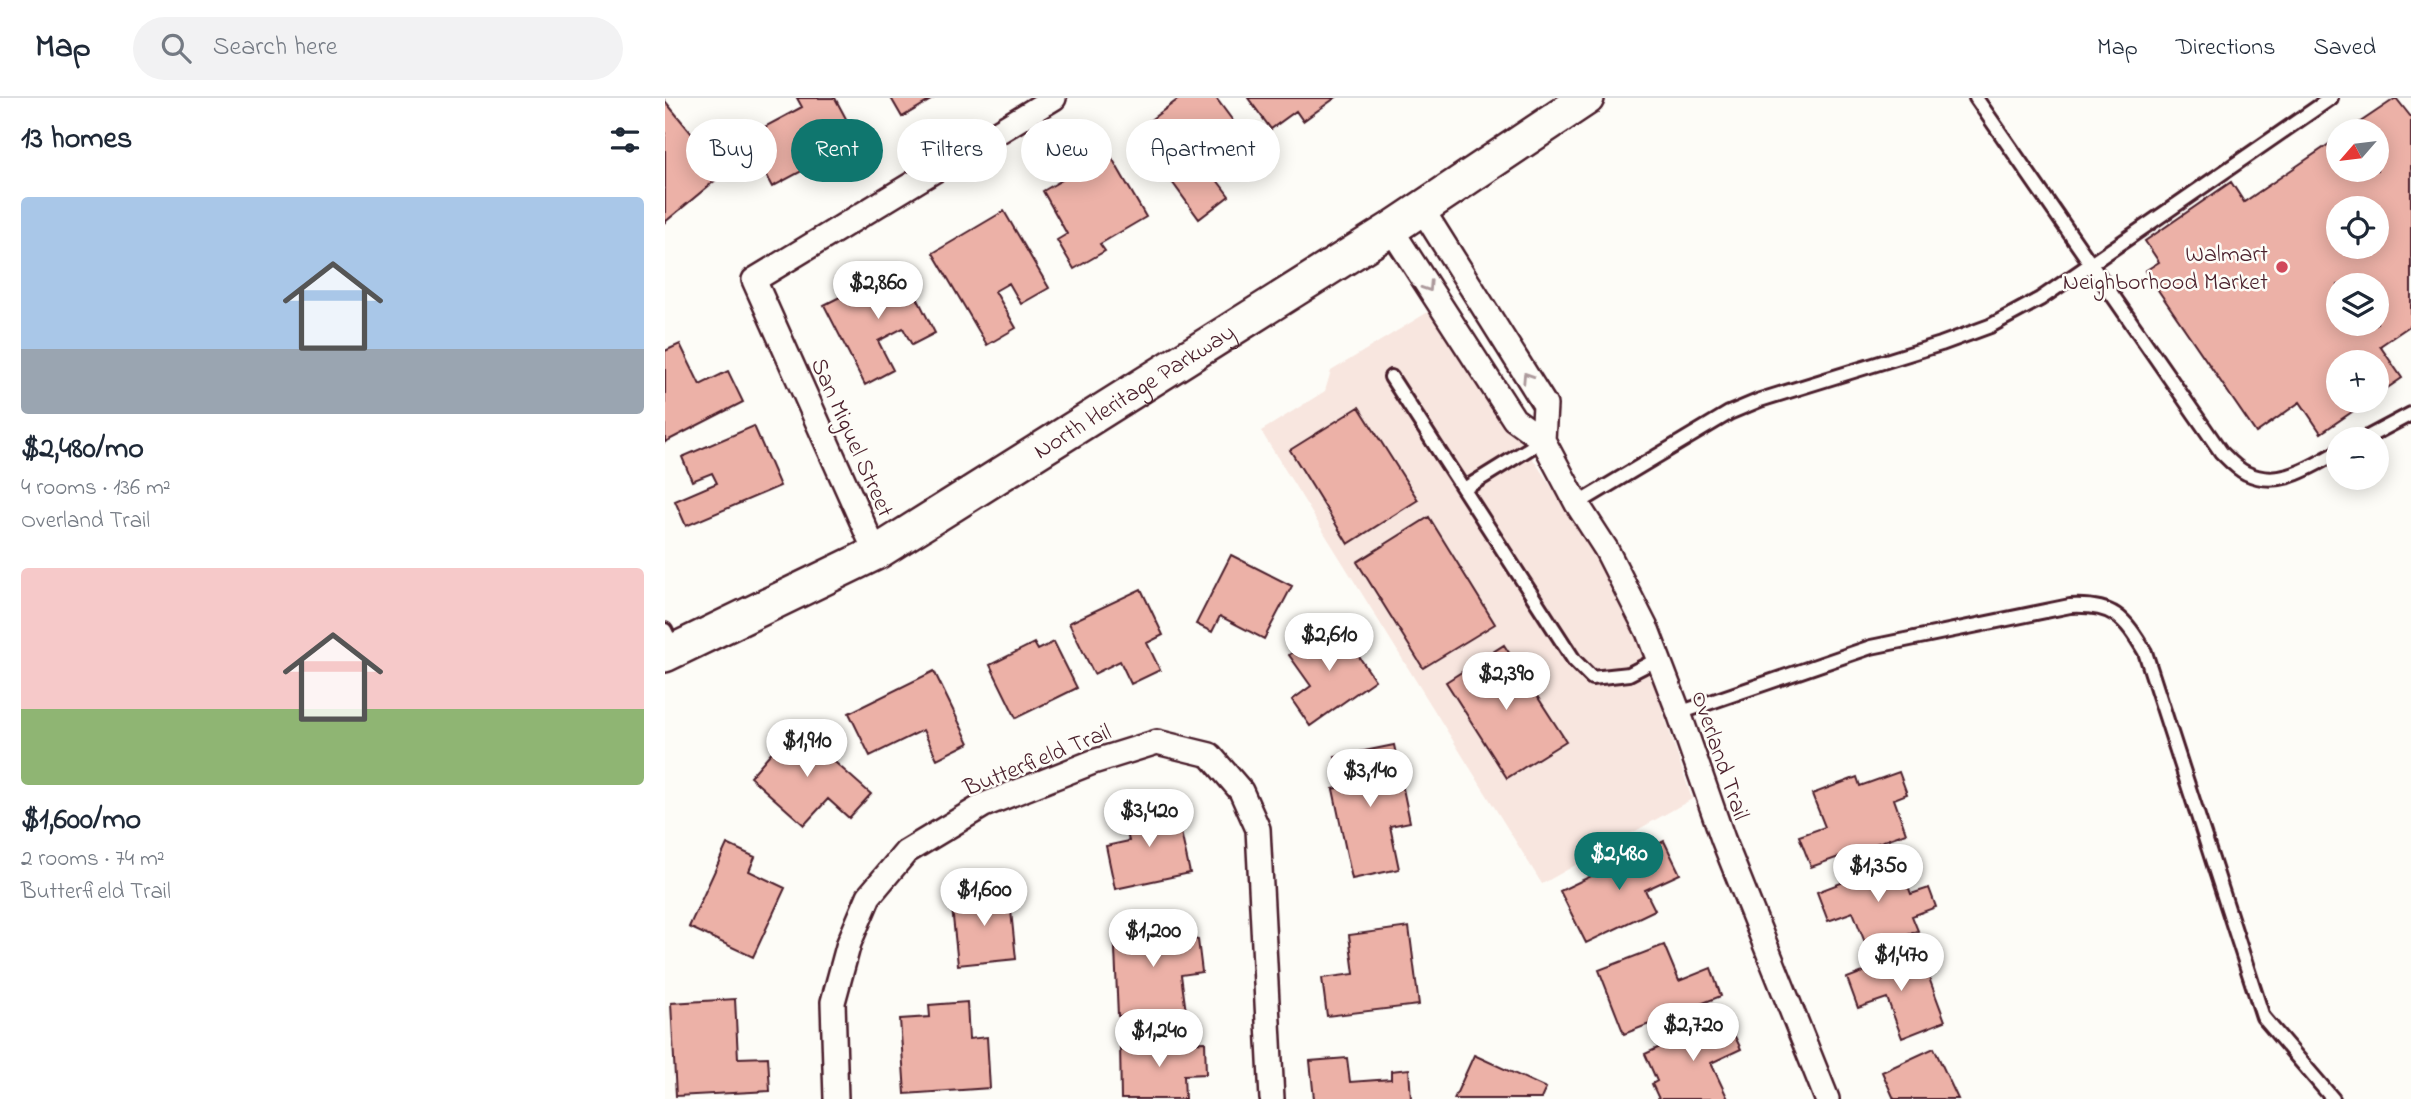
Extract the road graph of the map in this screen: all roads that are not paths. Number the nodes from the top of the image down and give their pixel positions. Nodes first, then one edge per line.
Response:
1 (1054, 98) edge
2 (1587, 98) edge
3 (1976, 98) edge
4 (2331, 98) edge
5 (1422, 209) junction
6 (1391, 229) junction
7 (2091, 264) junction
8 (1391, 377) dead end
9 (2411, 414) edge
10 (2387, 427) edge
11 (1543, 440) junction
12 (2326, 459) edge
13 (1464, 489) junction
14 (1577, 504) junction
15 (876, 553) junction
16 (668, 645) edge
17 (1658, 659) junction
18 (1679, 713) junction
19 (836, 1099) edge
20 (1272, 1099) edge
21 (1827, 1099) edge
22 (2333, 1099) edge

1 - 15 street, San Miguel Street
2 - 5 main road, North Heritage Parkway
3 - 7 lane
4 - 7 lane
5 - 6 main road, North Heritage Parkway
11 -> 5 street
6 -> 11 street, Overland Trail
6 - 15 main road, North Heritage Parkway
7 - 12 lane
7 - 14 lane
8 - 13 lane
9 - 10 lane
11 - 13 lane
11 - 14 street, Overland Trail
13 - 17 lane
14 - 17 street, Overland Trail
15 - 16 main road, North Heritage Parkway
17 - 18 street, Overland Trail
18 - 21 street, Overland Trail
18 - 22 lane
19 - 20 street, Butterfield Trail

